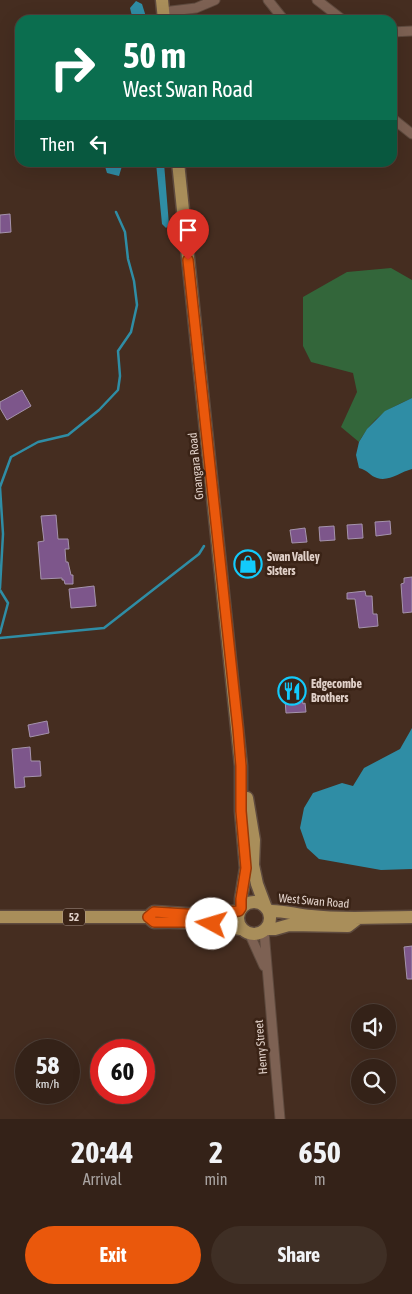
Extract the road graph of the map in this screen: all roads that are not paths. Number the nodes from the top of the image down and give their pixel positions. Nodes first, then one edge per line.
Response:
1 (214, 0) edge
2 (268, 0) edge
3 (317, 0) edge
4 (163, 11) edge
5 (280, 15) edge
6 (336, 15) edge
7 (412, 31) edge
8 (397, 32) edge
9 (397, 122) edge
10 (412, 134) edge
11 (179, 167) edge
12 (241, 766) junction
13 (240, 909) junction
14 (267, 909) junction
15 (0, 916) edge
16 (148, 917) junction
17 (412, 917) edge
18 (357, 919) junction
19 (266, 930) junction
20 (246, 932) junction
21 (267, 973) junction
22 (280, 1119) edge

1 - 4 street
2 - 5 street
3 - 6 street
7 - 8 street
9 - 10 street
11 - 12 main road, Gnangara Road
12 - 13 main road, Gnangara Road
12 - 14 main road, Gnangara Road
13 - 14 main road, 52
13 - 16 main road, 52
13 - 20 main road
14 - 18 main road, West Swan Road / 52
14 - 19 main road
15 - 16 main road, 52
16 - 20 main road, 52
17 - 18 main road, West Swan Road / 52
18 - 19 main road, West Swan Road / 52
19 - 20 main road, 52
19 - 21 street, Henry Street
20 - 21 street, Henry Street
21 - 22 street, Henry Street

